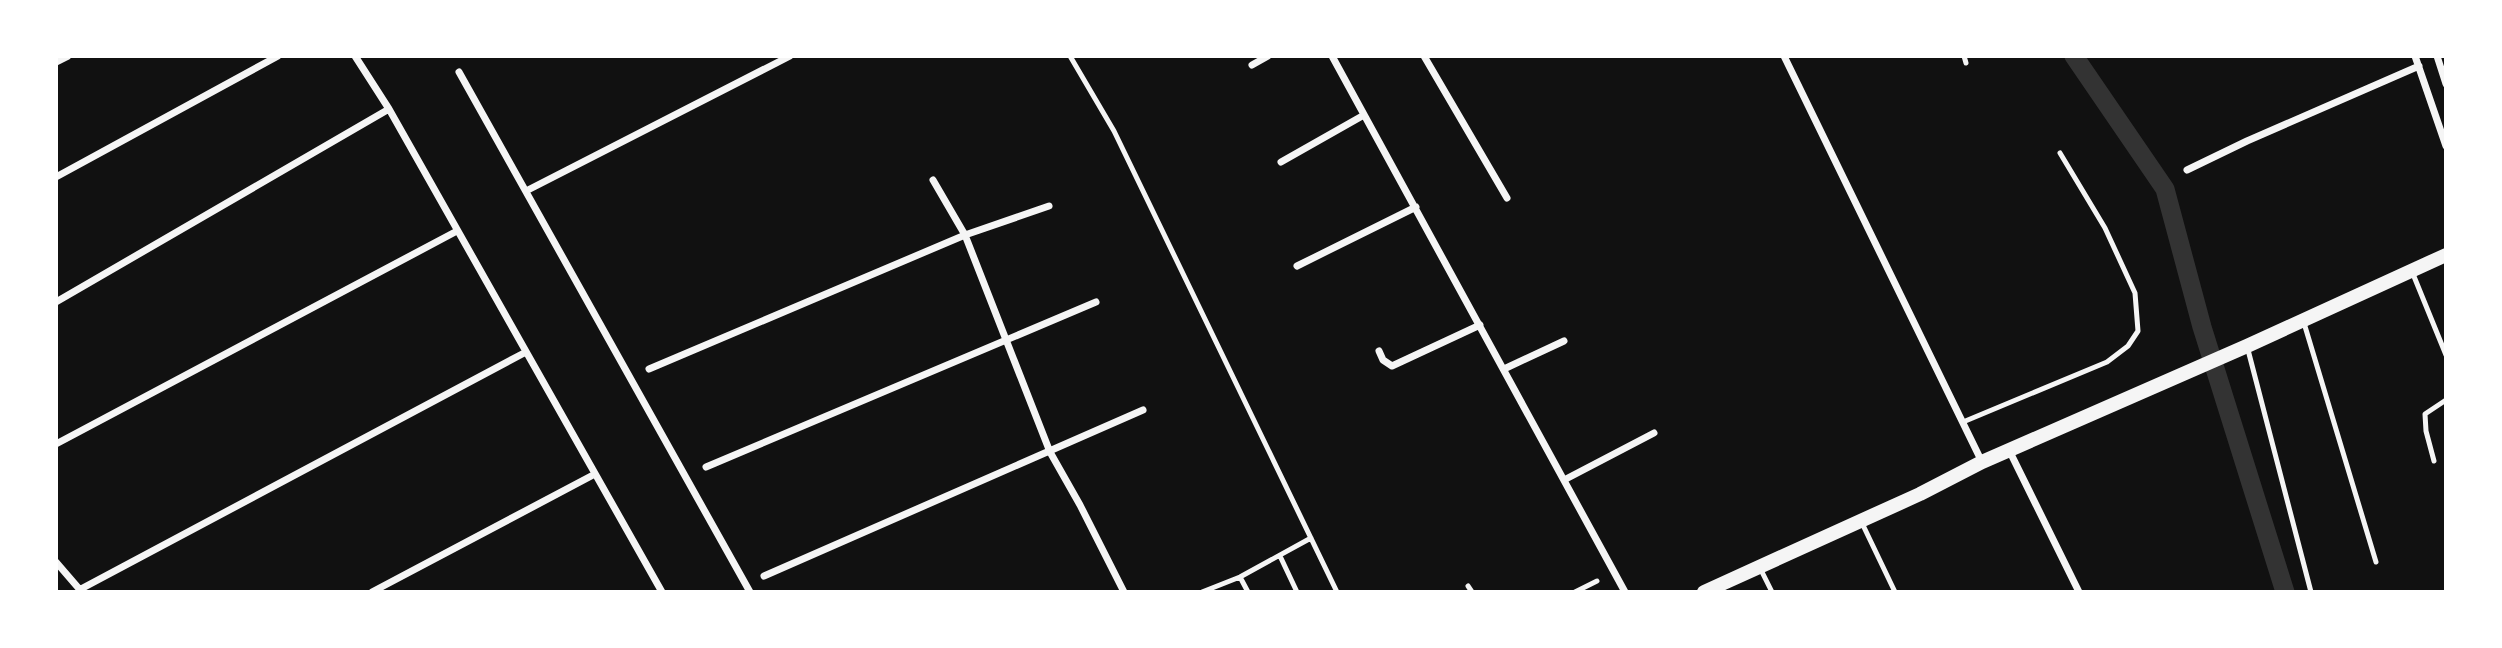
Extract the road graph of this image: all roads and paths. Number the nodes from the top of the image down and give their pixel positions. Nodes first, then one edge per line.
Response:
1 (68, 56) edge
2 (278, 56) edge
3 (355, 56) edge
4 (790, 56) edge
5 (1070, 56) edge
6 (1268, 56) edge
7 (1332, 56) edge
8 (1424, 56) edge
9 (1784, 56) edge
10 (2415, 56) edge
11 (2437, 56) edge
12 (56, 62) edge
13 (1252, 65) dead end
14 (2419, 66) junction
15 (459, 72) dead end
16 (2446, 84) edge
17 (388, 109) junction
18 (1364, 115) junction
19 (2446, 146) edge
20 (2060, 153) dead end
21 (1281, 162) dead end
22 (2187, 170) dead end
23 (56, 177) edge
24 (933, 180) dead end
25 (526, 191) junction
26 (1507, 198) dead end
27 (1049, 206) dead end
28 (1416, 206) junction
29 (457, 231) junction
30 (965, 235) junction
31 (2446, 255) edge
32 (1297, 266) dead end
33 (2412, 271) junction
34 (56, 302) edge
35 (1096, 302) dead end
36 (2304, 320) junction
37 (1480, 325) junction
38 (1007, 338) junction
39 (1564, 341) dead end
40 (2243, 348) junction
41 (1379, 351) dead end
42 (526, 352) junction
43 (2446, 355) edge
44 (649, 369) dead end
45 (1504, 369) junction
46 (2446, 400) edge
47 (1143, 410) dead end
48 (1963, 422) junction
49 (1654, 433) dead end
50 (56, 444) edge
51 (2009, 450) junction
52 (1050, 452) junction
53 (2434, 461) dead end
54 (1982, 462) junction
55 (706, 467) dead end
56 (595, 474) junction
57 (1564, 480) junction
58 (1861, 521) junction
59 (1311, 538) junction
60 (1280, 556) junction
61 (56, 562) edge
62 (2376, 562) dead end
63 (1759, 567) junction
64 (764, 576) dead end
65 (1240, 577) junction
66 (1597, 581) dead end
67 (80, 591) edge
68 (1708, 591) edge
69 (372, 592) edge
70 (662, 592) edge
71 (750, 592) edge
72 (1124, 592) edge
73 (1202, 592) edge
74 (1248, 592) edge
75 (1297, 592) edge
76 (1337, 592) edge
77 (1575, 592) edge
78 (1625, 592) edge
79 (1772, 592) edge
80 (1895, 592) edge
81 (2079, 592) edge
82 (2311, 592) edge

1 - 12 street
2 - 23 street
3 - 17 street
4 - 25 street
5 - 59 lane
6 - 13 street
7 - 18 street
8 - 26 street
9 - 48 street
10 - 14 street
11 - 16 street
14 - 19 street
14 - 22 street
15 - 25 street
17 - 29 street
17 - 34 street
18 - 21 street
18 - 28 street
20 - 48 lane
24 - 30 street
25 - 71 street
27 - 30 street
28 - 32 street
28 - 37 street
29 - 42 street
29 - 50 street
30 - 38 street
30 - 44 street
31 - 33 main road
33 - 36 main road
33 - 43 lane
35 - 38 street
36 - 40 main road
36 - 62 lane
37 - 41 street
37 - 45 street
38 - 52 street
38 - 55 street
39 - 45 street
40 - 51 main road
40 - 82 lane
42 - 56 street
42 - 67 street
45 - 57 street
46 - 53 lane
47 - 52 street
48 - 54 street
49 - 57 street
51 - 54 main road
51 - 81 street
52 - 64 street
52 - 72 street
54 - 58 main road
56 - 69 street
56 - 70 street
57 - 78 street
58 - 63 main road
58 - 80 lane
59 - 60 lane
59 - 76 lane
60 - 65 lane
60 - 75 lane
61 - 67 street
63 - 68 main road
63 - 79 lane
65 - 73 lane
65 - 74 lane
66 - 77 lane

